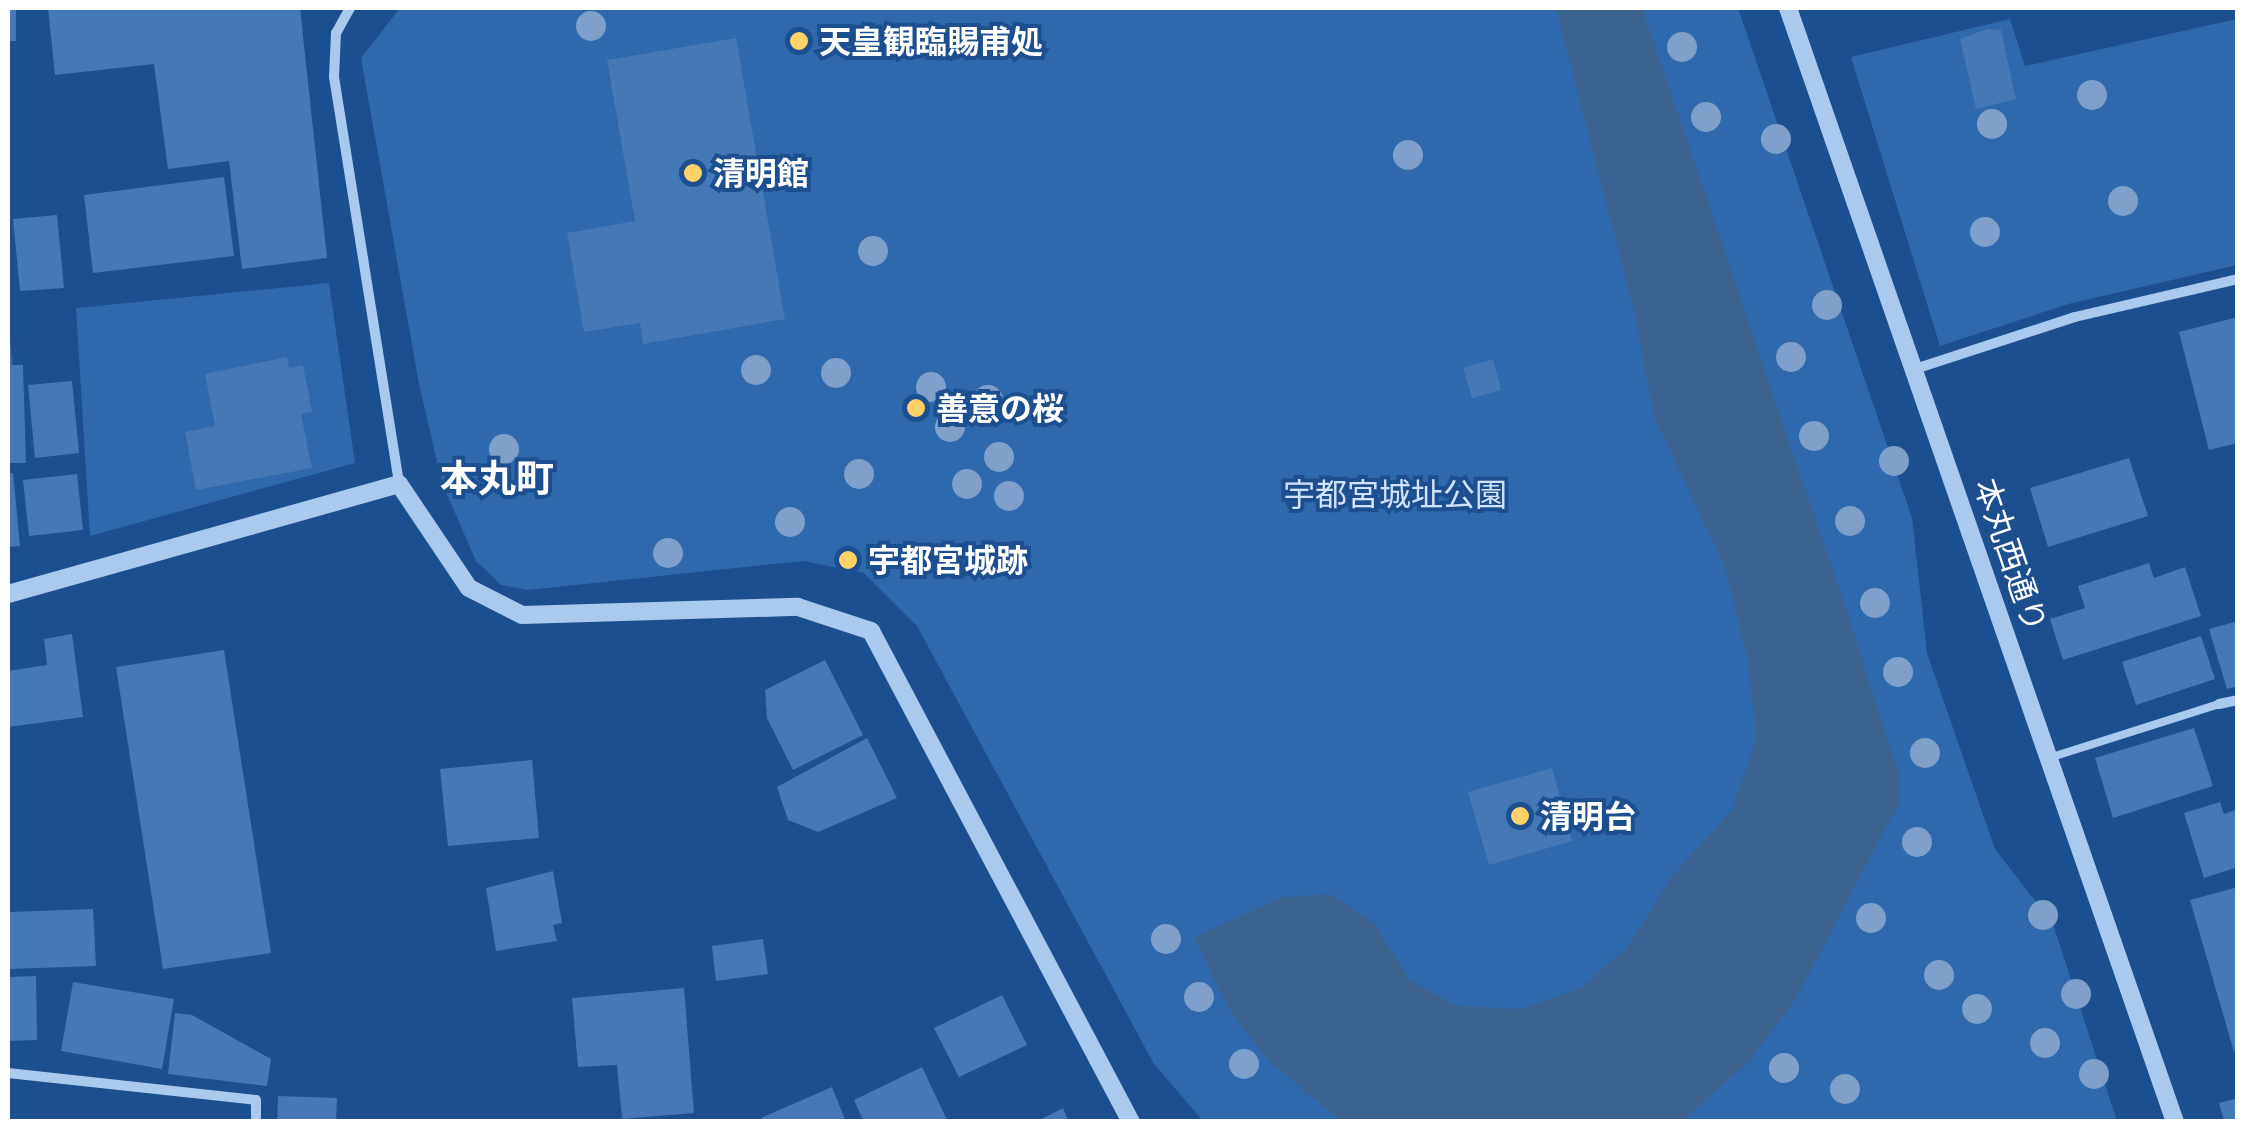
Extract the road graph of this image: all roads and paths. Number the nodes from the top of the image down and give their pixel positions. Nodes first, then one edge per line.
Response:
1 (350, 8) edge
2 (1788, 8) edge
3 (2238, 278) edge
4 (1914, 369) junction
5 (399, 484) junction
6 (8, 594) edge
7 (2238, 700) edge
8 (2219, 704) joint
9 (2049, 758) junction
10 (8, 1073) edge
11 (256, 1122) edge
12 (1131, 1122) edge
13 (2175, 1122) edge

1 - 5 street
2 - 4 street, 本丸西通り
3 - 4 street
4 - 9 street, 本丸西通り
5 - 6 street
5 - 12 street
7 - 8 street
8 - 9 lane
9 - 13 street, 本丸西通り
10 - 11 street

